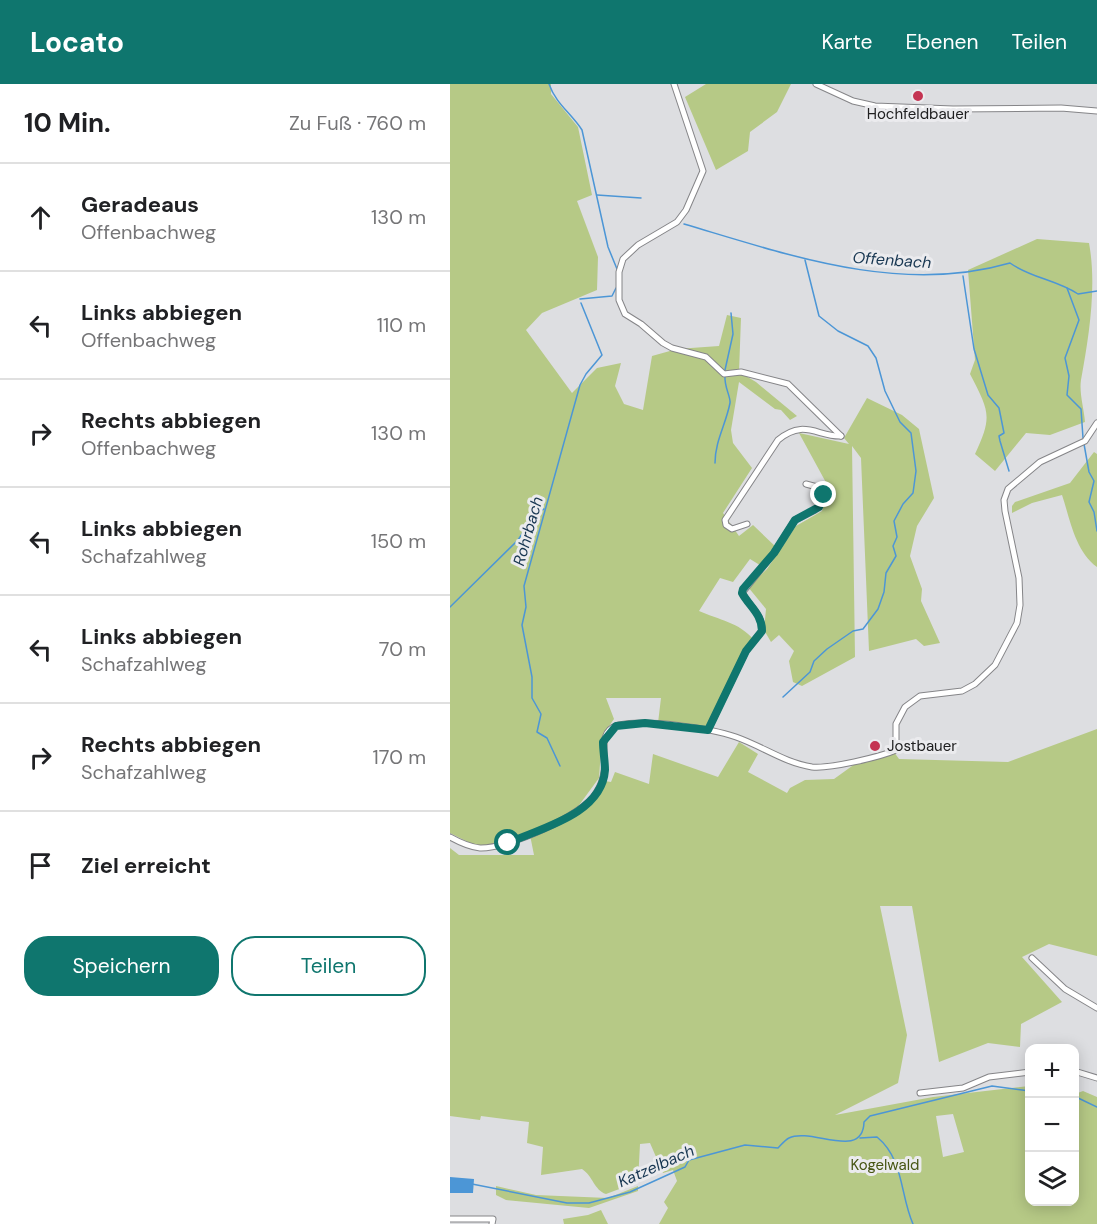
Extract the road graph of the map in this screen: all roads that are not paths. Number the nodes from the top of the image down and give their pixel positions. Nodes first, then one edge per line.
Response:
1 (674, 84) edge
2 (816, 84) edge
3 (1097, 111) edge
4 (1097, 423) edge
5 (806, 484) dead end
6 (747, 524) dead end
7 (708, 730) junction
8 (450, 837) edge
9 (1032, 958) dead end
10 (1097, 1008) edge
11 (1025, 1072) edge
12 (1079, 1073) edge
13 (1097, 1078) edge
14 (920, 1093) dead end
15 (450, 1219) edge
16 (492, 1224) edge

1 - 6 street
2 - 3 street
4 - 7 street
5 - 7 street
7 - 8 street
9 - 10 street
11 - 14 street
12 - 13 street
15 - 16 street

